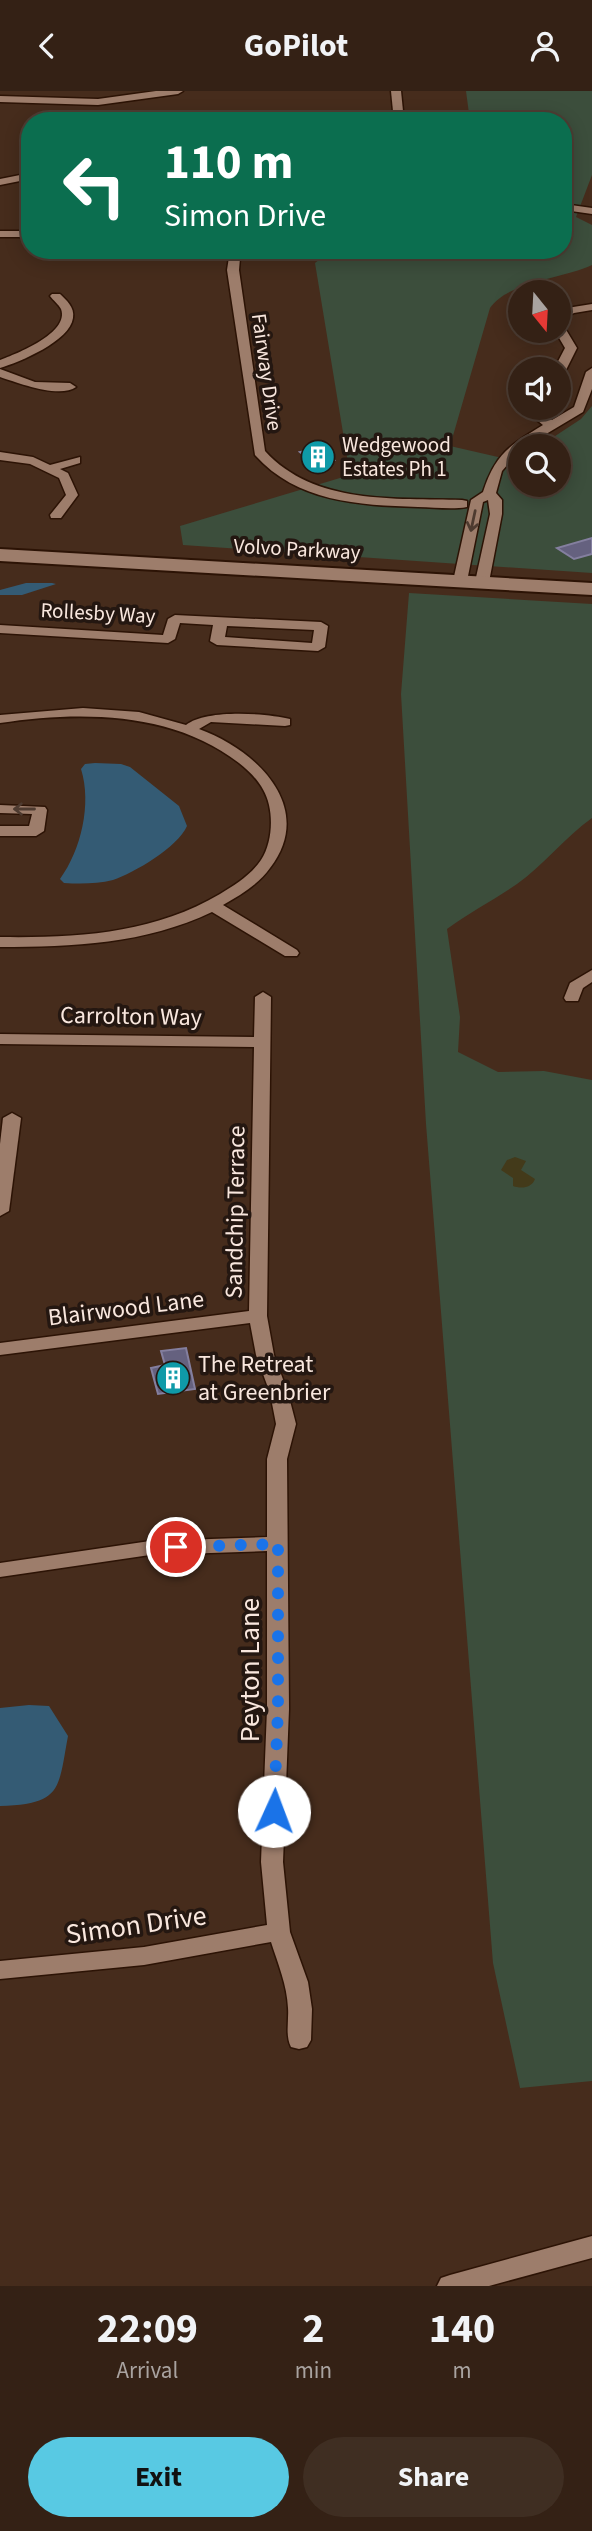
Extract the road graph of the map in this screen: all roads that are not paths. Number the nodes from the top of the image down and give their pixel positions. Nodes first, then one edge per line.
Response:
1 (178, 91) edge
2 (396, 91) edge
3 (0, 99) edge
4 (397, 112) edge
5 (21, 178) edge
6 (0, 182) edge
7 (572, 208) edge
8 (592, 211) edge
9 (0, 234) edge
10 (21, 234) edge
11 (235, 259) edge
12 (56, 296) dead end
13 (592, 307) edge
14 (571, 310) edge
15 (0, 364) edge
16 (592, 372) edge
17 (0, 373) edge
18 (70, 387) dead end
19 (543, 420) edge
20 (554, 426) junction
21 (0, 456) edge
22 (76, 460) dead end
23 (52, 468) junction
24 (489, 494) junction
25 (462, 504) dead end
26 (56, 515) dead end
27 (0, 544) edge
28 (0, 555) edge
29 (461, 576) junction
30 (483, 577) junction
31 (592, 578) edge
32 (592, 589) edge
33 (221, 621) junction
34 (0, 629) edge
35 (0, 719) edge
36 (285, 722) dead end
37 (188, 731) junction
38 (0, 809) edge
39 (0, 831) edge
40 (212, 905) junction
41 (0, 942) edge
42 (291, 953) dead end
43 (592, 975) edge
44 (263, 997) dead end
45 (572, 998) dead end
46 (0, 1039) edge
47 (261, 1042) junction
48 (12, 1118) dead end
49 (0, 1211) edge
50 (258, 1316) junction
51 (0, 1349) edge
52 (286, 1424) joint
53 (278, 1544) junction
54 (0, 1570) edge
55 (279, 1932) junction
56 (0, 1970) edge
57 (299, 2040) dead end
58 (592, 2247) edge
59 (450, 2286) edge

1 - 3 street
2 - 4 street
5 - 6 street
7 - 8 street
9 - 10 street
11 - 25 street, Fairway Drive
12 - 15 street
13 - 14 street
16 - 20 street
17 - 18 street
19 - 20 street
20 - 24 street
21 - 23 street
22 - 23 street
23 - 26 street
24 -> 29 street
24 - 30 street
27 - 29 main road, Volvo Parkway
28 - 29 main road, Volvo Parkway
29 - 30 main road, Volvo Parkway
30 - 31 main road, Volvo Parkway
30 - 32 main road, Volvo Parkway
33 - 33 street, Rollesby Way
33 - 34 street, Rollesby Way
35 - 37 street
36 - 37 street
37 - 40 street
39 -> 38 street
40 - 41 street
40 - 42 street
43 - 45 street
44 - 47 street, Sandchip Terrace
46 - 47 street, Carrolton Way
47 - 50 street, Sandchip Terrace
48 - 49 street
50 - 51 street, Blairwood Lane
50 - 52 street, Sandchip Terrace
52 - 53 street, Peyton Lane
53 - 54 street
53 - 55 street, Peyton Lane
55 - 56 street, Simon Drive
55 - 57 street, Peyton Lane
58 - 59 street

